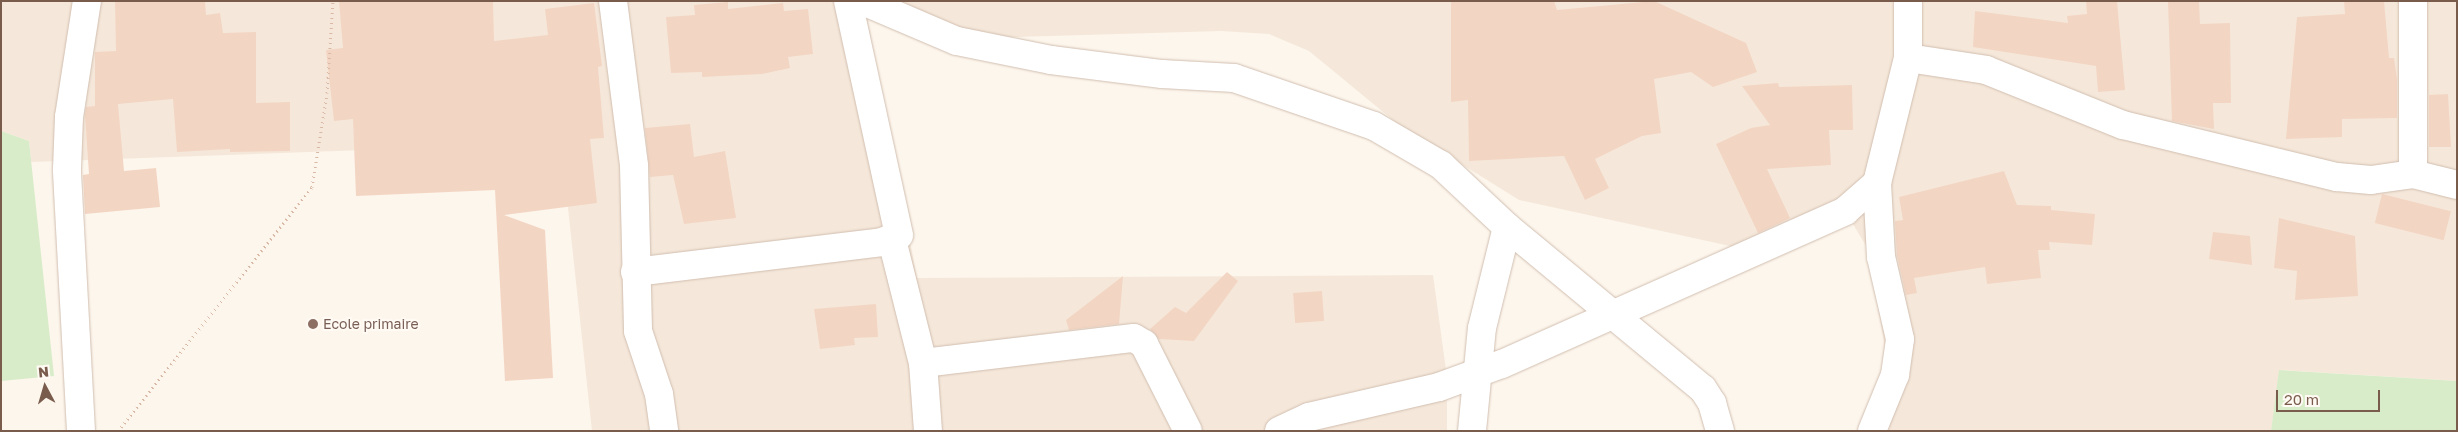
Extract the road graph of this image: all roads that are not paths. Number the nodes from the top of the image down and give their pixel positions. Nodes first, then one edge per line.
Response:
1 (87, 1) edge
2 (613, 1) edge
3 (848, 1) edge
4 (863, 1) edge
5 (1908, 1) edge
6 (2413, 1) edge
7 (1908, 58) junction
8 (2413, 174) junction
9 (1877, 183) junction
10 (2457, 185) edge
11 (1507, 227) junction
12 (892, 240) junction
13 (635, 272) junction
14 (1614, 315) junction
15 (923, 363) junction
16 (1476, 373) junction
17 (1310, 424) edge
18 (81, 431) edge
19 (664, 431) edge
20 (928, 431) edge
21 (1188, 431) edge
22 (1279, 431) edge
23 (1472, 431) edge
24 (1720, 431) edge
25 (1872, 431) edge

1 - 18 street
2 - 13 street
3 - 12 street
4 - 11 street
5 - 7 street
6 - 8 street
7 - 8 street
7 - 9 street
8 - 10 street
9 - 14 street
9 - 25 street
11 - 14 street
11 - 16 street
12 - 13 street
12 - 15 street
13 - 19 street
14 - 16 street
14 - 24 street
15 - 20 street
15 - 21 street
16 - 17 street
16 - 23 street
17 - 22 street

